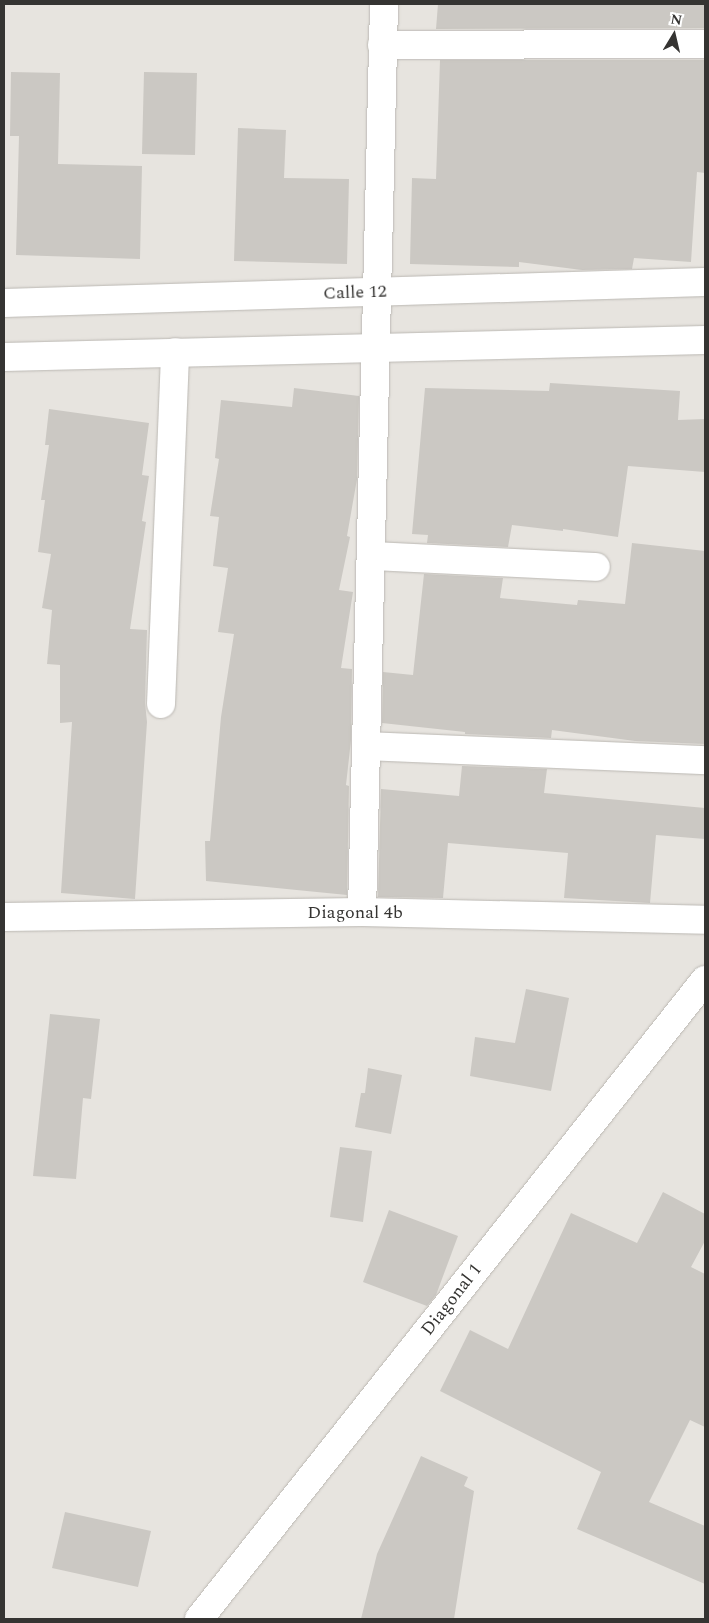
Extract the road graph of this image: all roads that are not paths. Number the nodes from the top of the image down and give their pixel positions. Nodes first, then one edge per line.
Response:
1 (384, 4) edge
2 (705, 44) edge
3 (382, 45) junction
4 (705, 282) edge
5 (378, 293) junction
6 (4, 303) edge
7 (705, 340) edge
8 (377, 348) junction
9 (175, 352) junction
10 (4, 357) edge
11 (372, 556) junction
12 (596, 567) dead end
13 (161, 704) dead end
14 (367, 746) junction
15 (705, 760) edge
16 (362, 912) junction
17 (4, 917) edge
18 (705, 920) edge
19 (705, 980) edge
20 (199, 1619) edge

1 - 3 street
2 - 3 street
3 - 5 street
4 - 5 street, Calle 12
5 - 6 street, Calle 12
5 - 8 street
7 - 8 street
8 - 9 street
8 - 11 street
9 - 10 street
9 - 13 street
11 - 12 street
11 - 14 street
14 - 15 street
14 - 16 street
16 - 17 street, Diagonal 4b
16 - 18 street, Diagonal 4b
19 - 20 street, Diagonal 1

